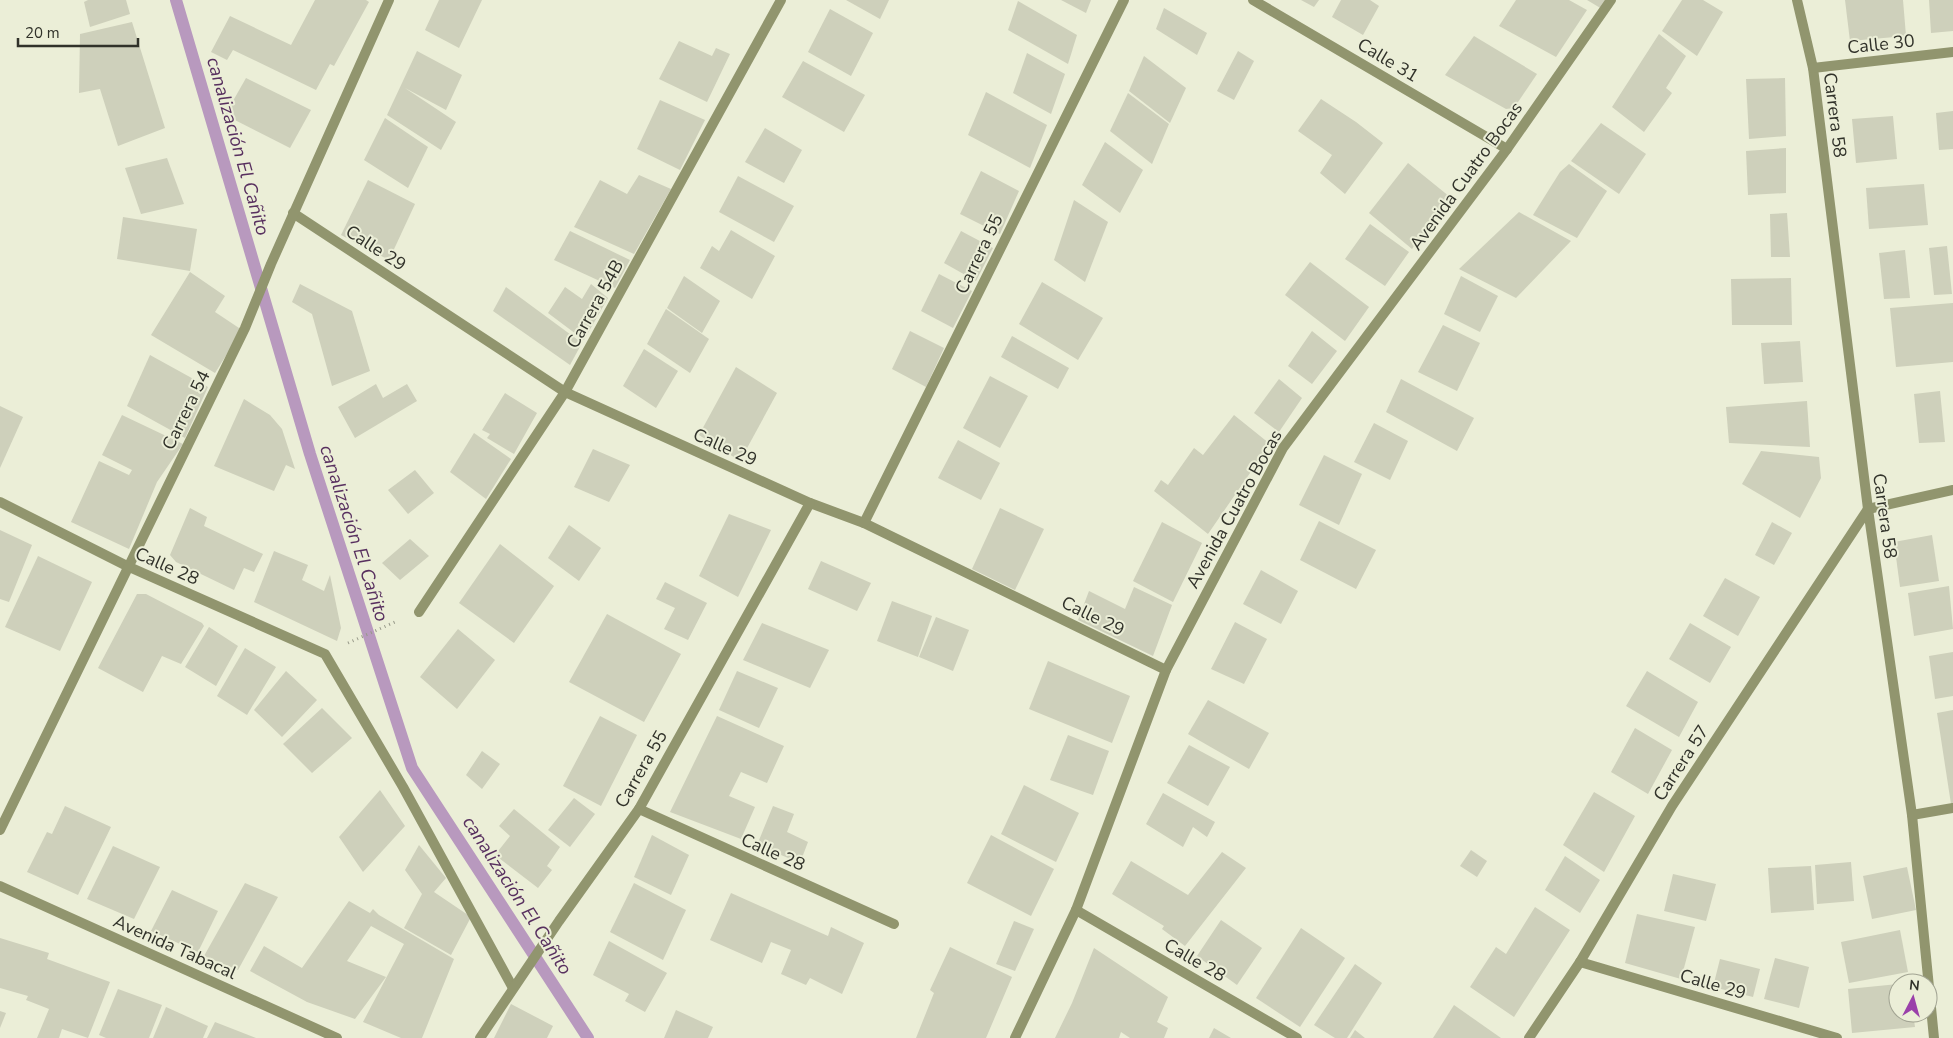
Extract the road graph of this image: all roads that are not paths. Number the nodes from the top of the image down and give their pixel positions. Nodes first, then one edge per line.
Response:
1 (389, 0) edge
2 (781, 0) edge
3 (1124, 0) edge
4 (1252, 0) edge
5 (1611, 0) edge
6 (1797, 0) edge
7 (1953, 52) edge
8 (1813, 68) junction
9 (1507, 149) junction
10 (293, 213) junction
11 (565, 392) junction
12 (1953, 490) edge
13 (0, 502) edge
14 (810, 504) junction
15 (1868, 509) junction
16 (864, 523) junction
17 (127, 566) junction
18 (419, 612) road end
19 (1166, 670) junction
20 (1953, 808) edge
21 (639, 809) junction
22 (1912, 815) junction
23 (0, 830) edge
24 (0, 886) edge
25 (1076, 910) junction
26 (894, 924) dead end
27 (1580, 962) junction
28 (513, 988) junction
29 (337, 1038) edge
30 (480, 1038) edge
31 (1015, 1038) edge
32 (1298, 1038) edge
33 (1529, 1038) edge
34 (1837, 1038) edge
35 (1934, 1038) edge

1 - 10 street, Carrera 54
2 - 11 street, Carrera 54B
3 - 16 street, Carrera 55
4 - 9 street, Calle 31
5 - 9 street, Avenida Cuatro Bocas
6 - 8 street, Carrera 58
7 - 8 street, Calle 30
8 - 15 street, Carrera 58
9 - 19 street, Avenida Cuatro Bocas
10 - 11 street, Calle 29
10 - 17 street, Carrera 54
11 - 14 street, Calle 29
11 - 18 street, Carrera 54B
12 - 15 street
13 - 17 street, Calle 28
14 - 16 street, Calle 29
14 - 21 street, Carrera 55
15 - 22 street, Carrera 58
15 - 27 street, Carrera 57
16 - 19 street, Calle 29
17 - 23 street, Carrera 54
17 - 28 street, Calle 28
19 - 25 street, Avenida Cuatro Bocas
20 - 22 street
21 - 26 street, Calle 28
21 - 28 street, Carrera 55
22 - 35 street, Carrera 58
24 - 29 street, Avenida Tabacal
25 - 31 street, Avenida Cuatro Bocas
25 - 32 street, Calle 28
27 - 33 street, Carrera 57
27 - 34 street, Calle 29
28 - 30 street, Carrera 55

